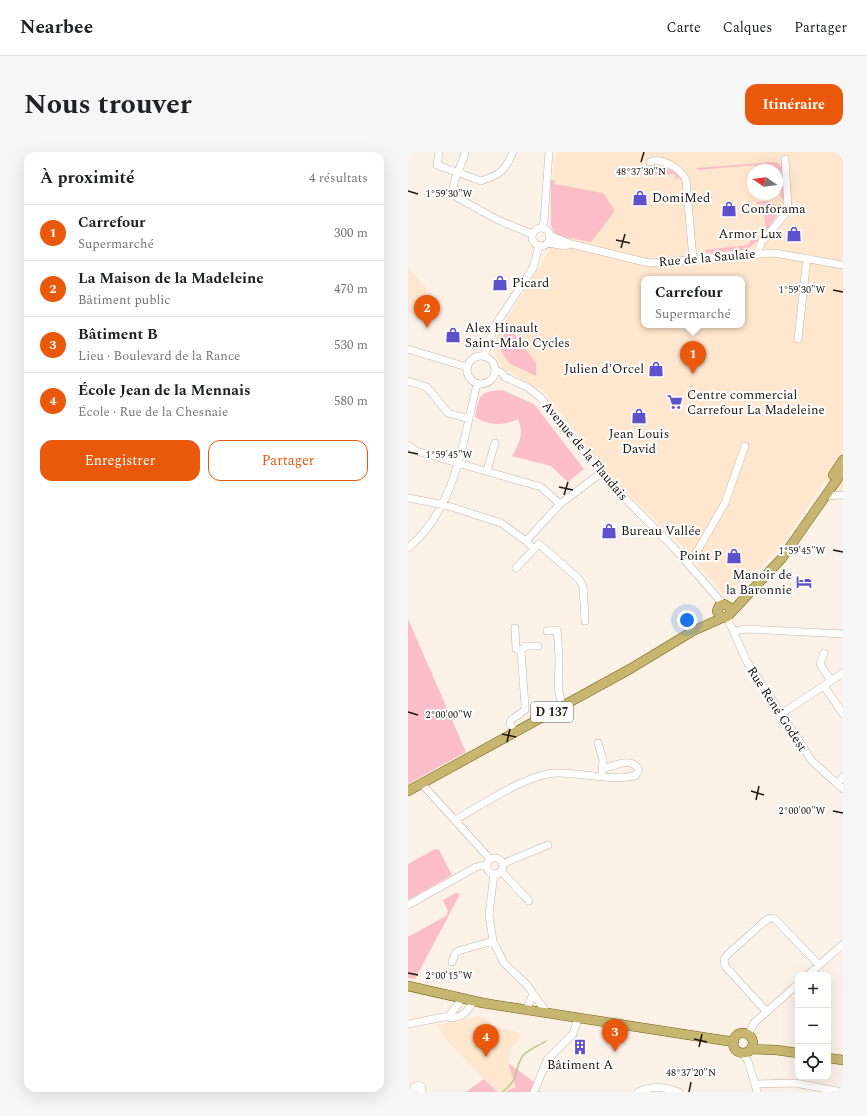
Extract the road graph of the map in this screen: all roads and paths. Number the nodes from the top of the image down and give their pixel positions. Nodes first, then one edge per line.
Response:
1 (439, 152) edge
2 (465, 152) edge
3 (514, 152) edge
4 (549, 152) edge
5 (785, 159) dead end
6 (650, 162) dead end
7 (457, 173) junction
8 (542, 228) junction
9 (532, 234) junction
10 (549, 234) junction
11 (548, 243) junction
12 (571, 244) junction
13 (539, 246) junction
14 (757, 254) junction
15 (807, 258) junction
16 (693, 259) junction
17 (843, 266) edge
18 (798, 339) dead end
19 (408, 350) edge
20 (484, 356) junction
21 (467, 367) junction
22 (495, 370) junction
23 (505, 377) junction
24 (492, 379) junction
25 (408, 381) edge
26 (477, 384) junction
27 (469, 420) junction
28 (495, 444) dead end
29 (408, 445) edge
30 (745, 446) dead end
31 (843, 460) edge
32 (458, 462) junction
33 (487, 470) junction
34 (843, 470) edge
35 (601, 473) junction
36 (835, 481) junction
37 (842, 495) edge
38 (824, 496) junction
39 (408, 498) edge
40 (560, 504) junction
41 (441, 505) junction
42 (526, 541) junction
43 (408, 548) edge
44 (534, 549) junction
45 (688, 562) junction
46 (516, 568) dead end
47 (723, 611) junction
48 (585, 621) dead end
49 (515, 628) dead end
50 (547, 630) dead end
51 (734, 631) junction
52 (843, 634) edge
53 (538, 646) dead end
54 (521, 650) junction
55 (824, 652) dead end
56 (843, 673) edge
57 (831, 681) junction
58 (824, 686) junction
59 (563, 706) junction
60 (781, 714) junction
61 (843, 714) edge
62 (515, 732) junction
63 (598, 743) dead end
64 (602, 769) junction
65 (843, 777) edge
66 (601, 778) junction
67 (421, 783) junction
68 (837, 784) junction
69 (843, 789) edge
70 (408, 791) edge
71 (455, 820) junction
72 (548, 845) dead end
73 (490, 859) junction
74 (487, 867) junction
75 (499, 869) junction
76 (529, 901) dead end
77 (408, 905) edge
78 (494, 940) junction
79 (843, 944) edge
80 (452, 962) dead end
81 (819, 966) junction
82 (812, 972) edge
83 (408, 986) edge
84 (795, 987) edge
85 (533, 994) junction
86 (460, 998) junction
87 (474, 1001) junction
88 (526, 1010) junction
89 (767, 1012) junction
90 (547, 1013) junction
91 (449, 1016) junction
92 (578, 1018) junction
93 (410, 1022) edge
94 (734, 1042) junction
95 (749, 1046) junction
96 (795, 1053) edge
97 (831, 1058) edge
98 (843, 1060) edge
99 (757, 1088) edge
100 (535, 1090) edge
101 (667, 1090) edge
102 (414, 1092) edge
103 (422, 1092) edge
104 (638, 1092) edge
105 (680, 1092) edge
106 (843, 1092) edge

1 - 7 street
2 - 7 street
3 - 7 street
4 - 8 street
5 - 14 street
6 - 16 street
7 - 9 street
8 - 9 street
8 - 10 street
9 - 13 street
10 - 11 street
10 - 12 street, Rue de la Saulaie
11 - 12 street, Rue de la Saulaie
11 - 13 street
12 - 16 street, Rue de la Saulaie
13 - 20 street
14 - 15 street, Rue de la Saulaie
14 - 16 street, Rue de la Saulaie
15 - 17 street, Rue de la Saulaie
15 - 18 street
19 - 21 street
20 - 21 street
20 - 22 street
21 - 26 street
22 - 23 street, Avenue de la Flaudais
22 - 24 street
23 - 24 street
23 - 35 street, Avenue de la Flaudais
24 - 26 street
25 - 27 street
26 - 27 street
27 - 32 street
28 - 33 street
29 - 32 street
30 - 45 street
31 - 47 main road, D 137
32 - 33 street
32 - 41 street
33 - 40 street
34 - 36 main road, D 137
35 - 40 street
35 - 45 street, Avenue de la Flaudais
36 - 37 street
36 - 38 main road, D 137
37 - 38 street
38 - 47 main road, D 137
39 - 41 street
40 - 42 street
41 - 42 street
41 - 43 street
42 - 44 street
44 - 46 street
44 - 48 street
45 - 47 street, Avenue de la Flaudais
47 - 51 street, Rue René Godest
47 - 59 main road, D 137
49 - 54 street
50 - 59 street
51 - 52 street
51 - 60 street, Rue René Godest
53 - 54 street
54 - 62 street
55 - 57 street
56 - 57 street
57 - 58 street
58 - 60 street
58 - 61 street
59 - 62 main road, D 137
60 - 68 street, Rue René Godest
62 - 67 main road, D 137
63 - 64 street
64 - 66 street
64 - 66 street
65 - 68 street
66 - 71 street
67 - 70 main road, D 137
67 - 71 street
68 - 69 street, Rue René Godest
71 - 73 street
72 - 75 street
73 - 74 street
73 - 75 street
74 - 75 street
74 - 77 street
75 - 76 street
75 - 78 street
78 - 80 street
78 - 85 street
79 - 81 street
81 - 82 street
81 - 89 street
83 - 86 main road
84 - 89 street
85 - 88 street
85 - 90 street
86 - 87 main road
86 - 91 street
87 - 88 main road
87 - 91 street
88 - 90 main road
89 - 95 street
90 - 92 main road
91 - 93 street
92 - 94 main road
92 - 100 street
94 - 95 main road
94 - 95 main road
95 - 96 main road
95 - 99 street
97 - 98 main road
99 - 106 street
101 - 104 street
101 - 105 street
102 - 103 street

